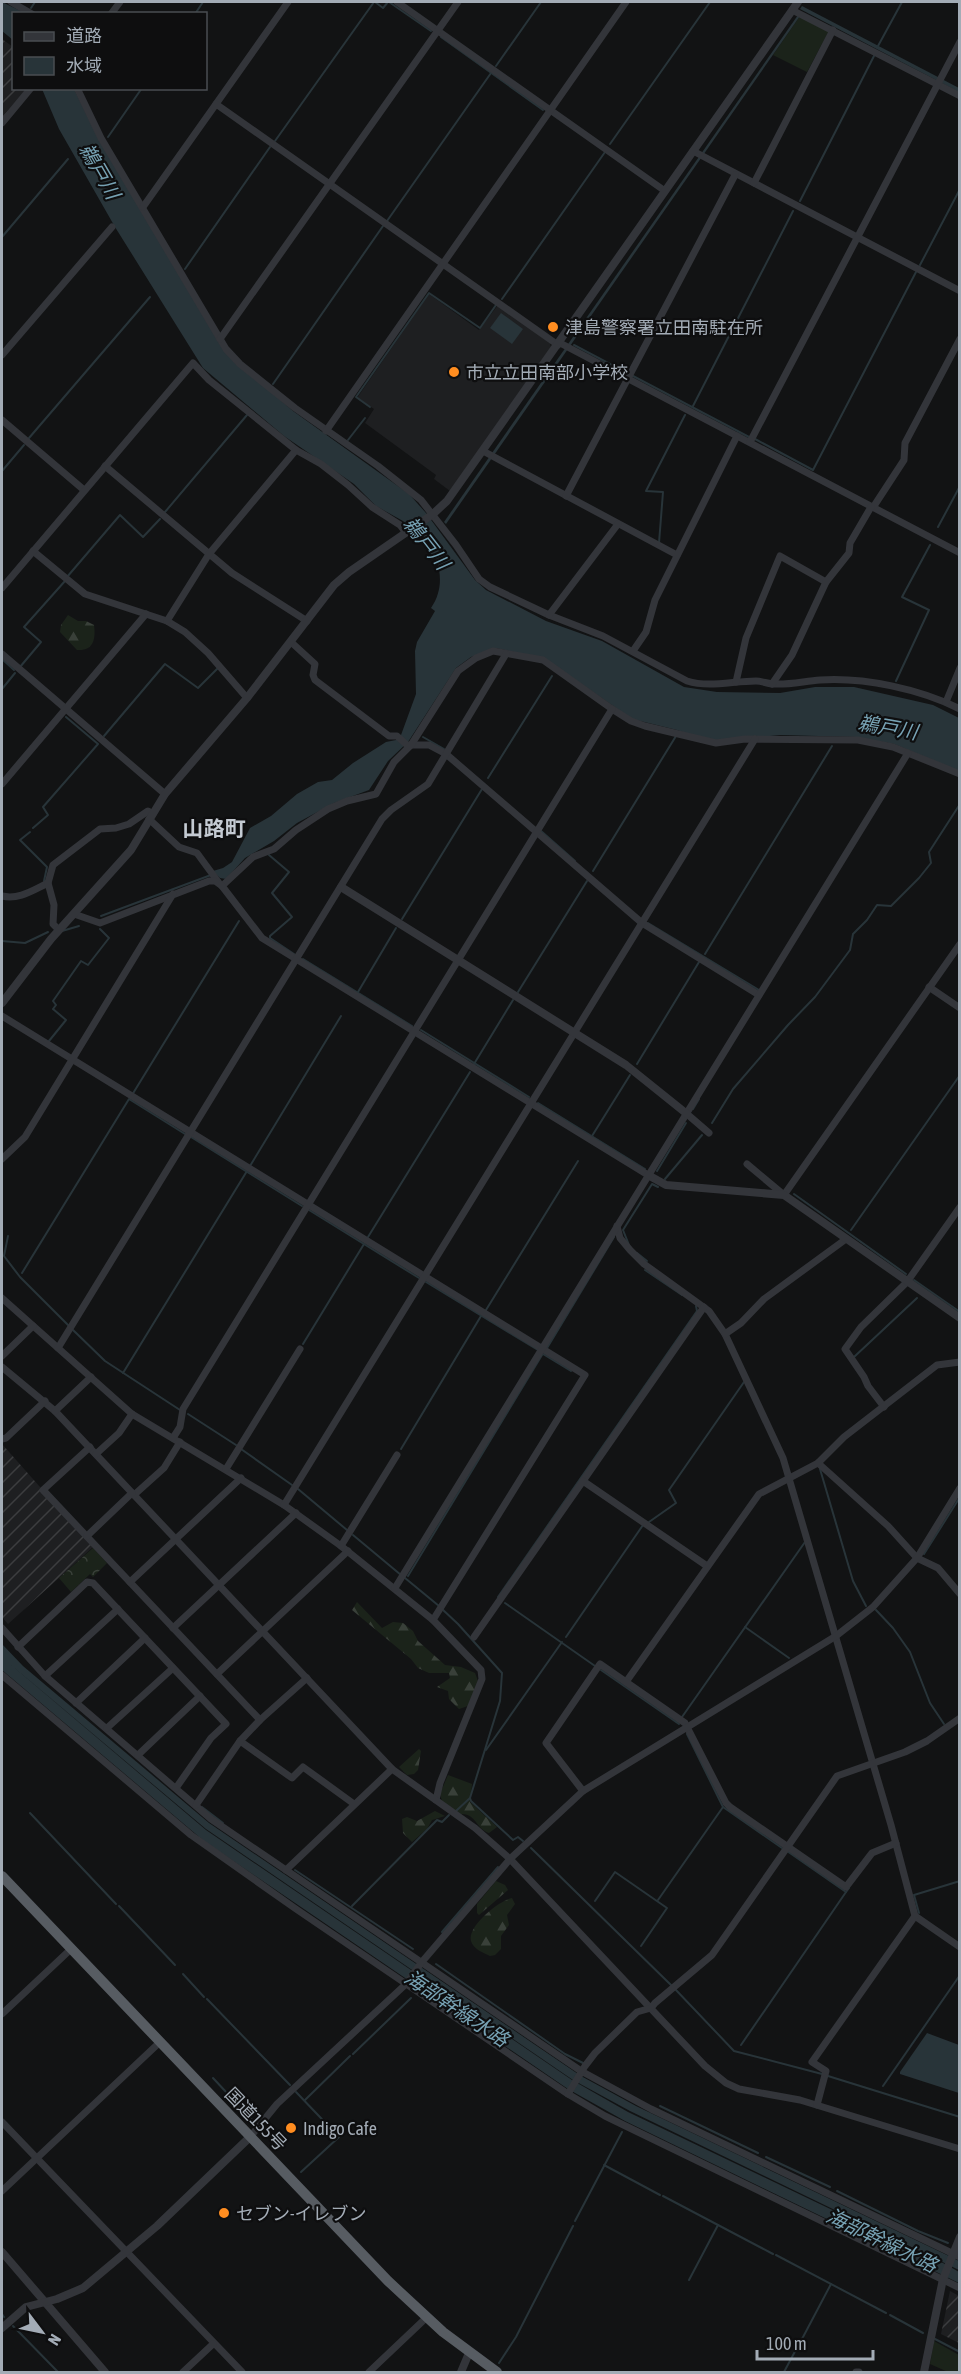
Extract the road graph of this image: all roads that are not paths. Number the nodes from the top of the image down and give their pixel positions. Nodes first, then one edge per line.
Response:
1 (11, 2) edge
2 (288, 2) edge
3 (397, 2) edge
4 (458, 2) edge
5 (626, 2) edge
6 (796, 4) edge
7 (28, 12) edge
8 (438, 30) junction
9 (833, 30) junction
10 (960, 42) edge
11 (939, 81) junction
12 (29, 90) edge
13 (78, 90) edge
14 (960, 96) edge
15 (216, 104) junction
16 (551, 109) junction
17 (2, 123) edge
18 (698, 154) junction
19 (735, 175) junction
20 (754, 183) junction
21 (329, 184) junction
22 (665, 191) junction
23 (143, 207) junction
24 (112, 226) dead end
25 (858, 237) junction
26 (442, 262) junction
27 (960, 291) edge
28 (220, 339) junction
29 (960, 339) edge
30 (563, 345) junction
31 (2, 355) edge
32 (628, 378) junction
33 (2, 420) edge
34 (326, 431) junction
35 (737, 436) junction
36 (750, 442) junction
37 (296, 450) junction
38 (488, 455) junction
39 (105, 466) junction
40 (84, 490) junction
41 (566, 496) junction
42 (872, 507) junction
43 (432, 515) junction
44 (618, 524) junction
45 (406, 533) junction
46 (33, 551) junction
47 (960, 553) edge
48 (209, 554) junction
49 (678, 555) junction
50 (826, 582) junction
51 (2, 588) edge
52 (146, 614) junction
53 (549, 615) junction
54 (167, 621) junction
55 (308, 621) junction
56 (291, 642) junction
57 (633, 651) junction
58 (2, 654) edge
59 (506, 654) junction
60 (960, 668) edge
61 (736, 682) junction
62 (772, 684) junction
63 (247, 698) junction
64 (946, 702) junction
65 (66, 708) junction
66 (612, 709) junction
67 (960, 709) edge
68 (754, 739) junction
69 (409, 745) junction
70 (908, 753) junction
71 (446, 754) junction
72 (960, 774) edge
73 (2, 784) edge
74 (165, 794) junction
75 (151, 817) junction
76 (536, 832) junction
77 (48, 883) junction
78 (221, 885) junction
79 (341, 887) junction
80 (173, 894) junction
81 (2, 896) edge
82 (74, 914) junction
83 (642, 923) junction
84 (59, 930) junction
85 (960, 944) edge
86 (296, 959) junction
87 (458, 960) junction
88 (929, 987) junction
89 (759, 995) junction
90 (2, 1003) edge
91 (960, 1008) edge
92 (2, 1017) edge
93 (414, 1031) junction
94 (574, 1033) junction
95 (72, 1060) junction
96 (531, 1103) junction
97 (687, 1114) junction
98 (710, 1132) dead end
99 (190, 1133) junction
100 (2, 1159) edge
101 (747, 1164) dead end
102 (648, 1175) junction
103 (784, 1195) junction
104 (308, 1205) junction
105 (960, 1207) edge
106 (617, 1226) junction
107 (846, 1239) junction
108 (425, 1277) junction
109 (907, 1281) junction
110 (2, 1298) edge
111 (704, 1307) junction
112 (960, 1318) edge
113 (33, 1326) junction
114 (725, 1334) junction
115 (58, 1348) junction
116 (300, 1349) dead end
117 (542, 1349) junction
118 (2, 1356) edge
119 (960, 1362) edge
120 (2, 1367) edge
121 (91, 1377) junction
122 (45, 1401) junction
123 (884, 1407) junction
124 (55, 1411) junction
125 (132, 1414) junction
126 (2, 1439) edge
127 (176, 1440) junction
128 (90, 1448) junction
129 (96, 1454) junction
130 (397, 1455) dead end
131 (818, 1463) junction
132 (226, 1469) junction
133 (241, 1478) junction
134 (790, 1478) junction
135 (583, 1481) junction
136 (960, 1488) edge
137 (133, 1494) junction
138 (284, 1505) junction
139 (296, 1513) junction
140 (87, 1536) junction
141 (176, 1539) junction
142 (341, 1546) junction
143 (348, 1551) junction
144 (917, 1558) junction
145 (707, 1566) junction
146 (130, 1582) junction
147 (219, 1584) junction
148 (395, 1588) junction
149 (960, 1594) edge
150 (118, 1609) junction
151 (433, 1620) junction
152 (2, 1628) edge
153 (173, 1628) junction
154 (263, 1631) junction
155 (836, 1636) junction
156 (474, 1637) dead end
157 (145, 1638) junction
158 (18, 1647) junction
159 (173, 1668) junction
160 (217, 1674) junction
161 (2, 1675) edge
162 (45, 1676) junction
163 (306, 1678) junction
164 (626, 1682) junction
165 (200, 1696) junction
166 (76, 1703) junction
167 (960, 1718) edge
168 (260, 1720) junction
169 (687, 1726) junction
170 (107, 1728) junction
171 (240, 1741) junction
172 (138, 1755) junction
173 (873, 1764) junction
174 (392, 1769) junction
175 (176, 1788) junction
176 (583, 1791) junction
177 (436, 1800) junction
178 (354, 1804) junction
179 (196, 1806) junction
180 (896, 1844) junction
181 (787, 1846) junction
182 (510, 1859) junction
183 (286, 1870) junction
184 (2, 1876) edge
185 (915, 1916) junction
186 (960, 1947) edge
187 (71, 1949) junction
188 (420, 1964) junction
189 (407, 1983) junction
190 (651, 2008) junction
191 (2, 2014) edge
192 (160, 2042) junction
193 (580, 2072) junction
194 (568, 2093) junction
195 (817, 2105) junction
196 (2, 2122) edge
197 (250, 2137) junction
198 (960, 2149) edge
199 (37, 2159) junction
200 (2, 2191) edge
201 (960, 2237) edge
202 (2, 2252) edge
203 (124, 2252) junction
204 (956, 2256) edge
205 (944, 2277) junction
206 (960, 2288) edge
207 (44, 2301) junction
208 (426, 2318) junction
209 (2, 2328) edge
210 (213, 2344) junction
211 (468, 2353) junction
212 (105, 2373) edge
213 (183, 2373) edge
214 (242, 2373) edge
215 (369, 2373) edge
216 (461, 2373) edge
217 (497, 2373) edge
218 (924, 2373) edge

1 - 7 street
2 - 15 street
3 - 8 street
4 - 8 street
5 - 16 street
6 - 9 street
6 - 18 street
8 - 16 street
8 - 21 street
9 - 11 street
9 - 20 street
10 - 11 street
11 - 14 street
11 - 25 street
12 - 17 street
13 - 23 street
15 - 21 street
15 - 23 street
16 - 22 street
16 - 26 street
18 - 19 street
18 - 22 street
19 - 20 street
19 - 32 street
20 - 25 street
21 - 26 street
21 - 28 street
22 - 30 street
23 - 28 street
24 - 31 street
25 - 27 street
25 - 36 street
26 - 30 street
26 - 34 street
28 - 34 street
29 - 42 street
30 - 32 street
30 - 38 street
32 - 35 street
32 - 41 street
33 - 40 street
34 - 43 street
35 - 36 street
35 - 49 street
36 - 42 street
37 - 39 street
37 - 45 street
37 - 48 street
38 - 41 street
38 - 43 street
39 - 40 street
39 - 48 street
40 - 46 street
41 - 44 street
42 - 47 street
42 - 50 street
43 - 45 street
43 - 53 street
44 - 49 street
44 - 53 street
45 - 55 street
46 - 51 street
46 - 52 street
48 - 54 street
48 - 55 street
49 - 57 street
50 - 61 street
50 - 62 street
52 - 54 street
52 - 65 street
53 - 57 street
54 - 63 street
55 - 56 street
56 - 63 street
56 - 69 street
57 - 61 street
58 - 65 street
59 - 66 street
59 - 69 street
59 - 71 street
60 - 64 street
61 - 62 street
62 - 64 street
63 - 74 street
64 - 67 street
65 - 73 street
65 - 74 street
66 - 68 street
66 - 76 street
68 - 70 street
68 - 83 street
69 - 71 street
69 - 78 street
70 - 72 street
70 - 89 street
71 - 76 street
71 - 79 street
74 - 75 street
75 - 77 street
75 - 78 street
75 - 82 street
76 - 83 street
76 - 87 street
77 - 81 street
77 - 84 street
78 - 80 street
78 - 86 street
79 - 86 street
79 - 87 street
80 - 82 street
80 - 95 street
82 - 84 street
83 - 89 street
83 - 94 street
84 - 90 street
85 - 88 street
86 - 93 street
86 - 99 street
87 - 93 street
87 - 94 street
88 - 91 street
88 - 103 street
89 - 97 street
92 - 95 street
93 - 96 street
93 - 104 street
94 - 96 street
94 - 97 street
95 - 99 street
95 - 100 street
96 - 102 street
96 - 108 street
97 - 98 street
97 - 102 street
99 - 104 street
99 - 115 street
101 - 103 street
102 - 103 street
102 - 106 street
103 - 107 street
104 - 108 street
104 - 127 street
105 - 109 street
106 - 111 street
106 - 117 street
107 - 109 street
107 - 114 street
108 - 117 street
108 - 138 street
109 - 112 street
109 - 123 street
110 - 113 street
111 - 114 street
111 - 135 street
113 - 115 street
113 - 118 street
114 - 134 street
115 - 121 street
116 - 132 street
117 - 148 street
117 - 151 street
119 - 123 street
120 - 122 street
121 - 124 street
121 - 125 street
122 - 124 street
122 - 126 street
123 - 131 street
124 - 128 street
125 - 127 street
125 - 129 street
127 - 132 street
127 - 137 street
128 - 129 street
128 - 140 street
129 - 137 street
130 - 142 street
131 - 134 street
131 - 144 street
132 - 133 street
133 - 138 street
133 - 141 street
134 - 145 street
134 - 155 street
135 - 145 street
135 - 156 street
136 - 144 street
137 - 140 street
137 - 141 street
138 - 139 street
139 - 142 street
139 - 147 street
140 - 146 street
141 - 146 street
141 - 147 street
142 - 143 street
143 - 148 street
143 - 154 street
144 - 149 street
144 - 155 street
145 - 164 street
146 - 153 street
147 - 153 street
147 - 154 street
148 - 151 street
150 - 157 street
150 - 158 street
150 - 162 street
151 - 177 street
152 - 158 street
153 - 160 street
154 - 160 street
154 - 163 street
155 - 169 street
155 - 173 street
157 - 159 street
157 - 166 street
158 - 162 street
159 - 165 street
159 - 170 street
160 - 168 street
161 - 189 street
162 - 166 street
163 - 168 street
163 - 174 street
164 - 169 street
164 - 176 street
165 - 172 street
165 - 175 street
166 - 170 street
167 - 173 street
168 - 171 street
169 - 176 street
169 - 181 street
170 - 172 street
171 - 178 street
171 - 179 street
172 - 175 street
173 - 180 street
173 - 181 street
174 - 177 street
174 - 178 street
175 - 179 street
176 - 182 street
177 - 182 street
178 - 183 street
179 - 183 street
180 - 181 street
180 - 185 street
181 - 190 street
182 - 188 street
182 - 190 street
183 - 188 street
184 - 187 highway, 国道155号
185 - 186 street
185 - 195 street
187 - 191 street
187 - 192 highway, 国道155号
188 - 189 street
188 - 193 street
189 - 194 street
189 - 197 street
190 - 193 street
190 - 195 street
192 - 197 highway, 国道155号
192 - 199 street
193 - 194 street
193 - 204 street
194 - 205 street
195 - 198 street
196 - 199 street
197 - 203 street
197 - 208 highway, 国道155号
199 - 200 street
199 - 203 street
201 - 204 street
202 - 207 street
203 - 207 street
203 - 210 street
204 - 205 street
205 - 206 street
205 - 218 street
207 - 209 street
207 - 212 street
208 - 211 highway, 国道155号
208 - 215 street
210 - 213 street
210 - 214 street
211 - 216 street
211 - 217 highway, 国道155号

